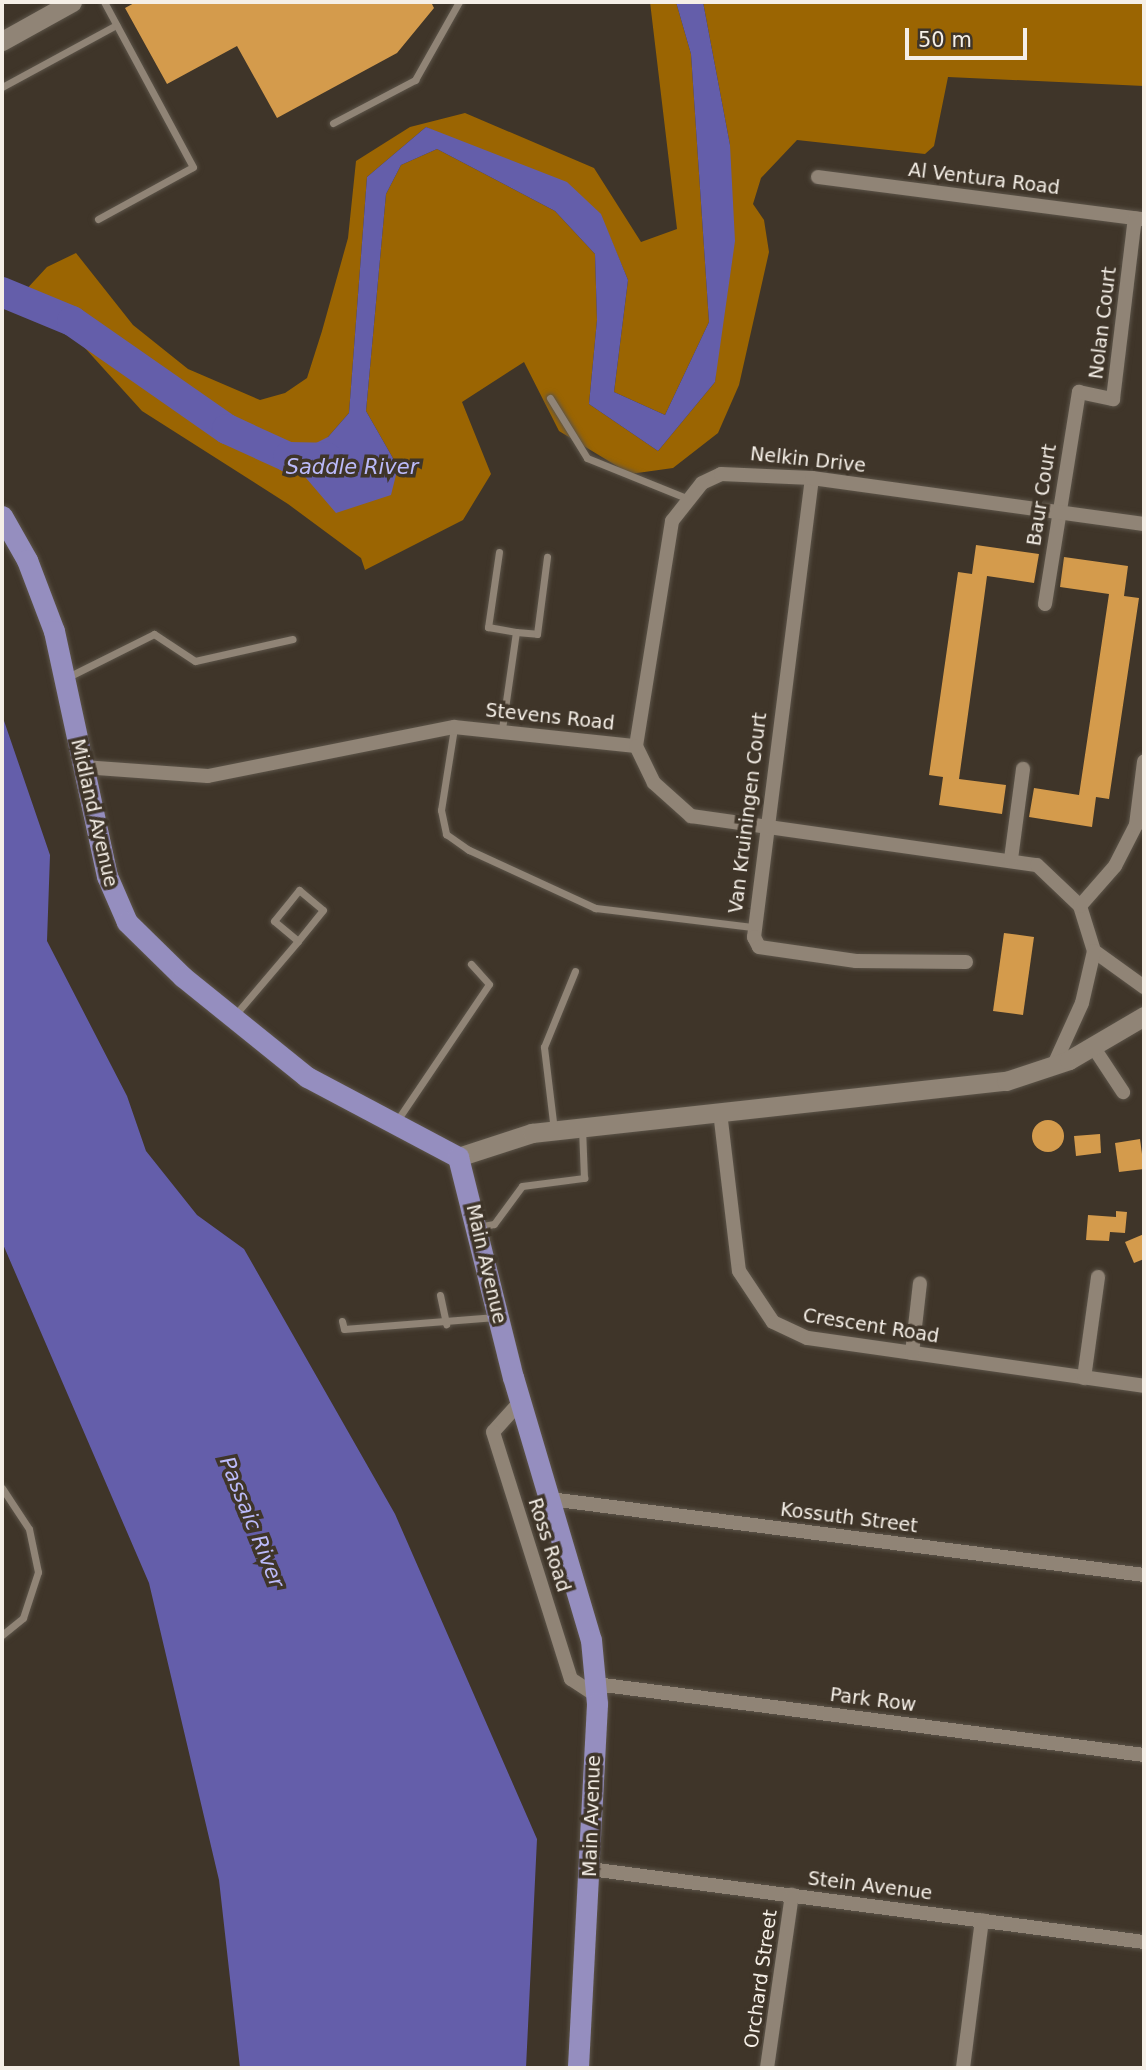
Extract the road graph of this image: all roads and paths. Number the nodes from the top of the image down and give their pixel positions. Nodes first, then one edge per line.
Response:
1 (72, 2) edge
2 (104, 2) edge
3 (459, 2) edge
4 (116, 24) junction
5 (2, 41) edge
6 (2, 87) edge
7 (333, 123) dead end
8 (818, 177) dead end
9 (1140, 218) edge
10 (98, 219) dead end
11 (1079, 392) joint
12 (550, 398) dead end
13 (813, 478) junction
14 (686, 498) junction
15 (1058, 512) junction
16 (2, 516) edge
17 (1144, 524) edge
18 (499, 552) dead end
19 (547, 557) dead end
20 (1045, 604) dead end
21 (516, 632) junction
22 (293, 639) dead end
23 (64, 678) junction
24 (454, 727) junction
25 (502, 729) junction
26 (636, 746) junction
27 (1144, 762) edge
28 (83, 767) junction
29 (1023, 769) dead end
30 (765, 826) junction
31 (1011, 859) junction
32 (1080, 906) junction
33 (753, 926) junction
34 (298, 941) junction
35 (1094, 951) junction
36 (966, 962) dead end
37 (471, 964) dead end
38 (575, 971) dead end
39 (1144, 987) edge
40 (1144, 1016) edge
41 (232, 1018) junction
42 (1094, 1048) junction
43 (1053, 1067) junction
44 (1123, 1092) dead end
45 (720, 1112) junction
46 (394, 1126) junction
47 (582, 1127) junction
48 (554, 1131) junction
49 (458, 1157) junction
50 (478, 1227) junction
51 (1098, 1277) dead end
52 (920, 1283) dead end
53 (440, 1296) dead end
54 (498, 1317) junction
55 (342, 1321) dead end
56 (446, 1324) junction
57 (912, 1353) junction
58 (1084, 1378) junction
59 (1144, 1386) edge
60 (520, 1402) junction
61 (2, 1488) edge
62 (550, 1499) junction
63 (1144, 1575) edge
64 (2, 1635) edge
65 (596, 1689) junction
66 (1144, 1755) edge
67 (590, 1869) junction
68 (792, 1895) junction
69 (982, 1920) junction
70 (1144, 1942) edge
71 (578, 2068) edge
72 (767, 2068) edge
73 (963, 2068) edge

1 - 5 street
2 - 4 lane
3 - 7 lane
4 - 6 lane
4 - 10 lane
8 - 9 street, Al Ventura Road
9 - 11 street, Nolan Court
11 - 15 street, Baur Court
12 - 14 lane
13 - 14 street, Nelkin Drive
13 - 15 street, Nelkin Drive
13 - 30 street, Van Kruiningen Court
14 - 26 street
15 - 17 street, Nelkin Drive
15 - 20 street, Baur Court
16 - 23 main road, Midland Avenue
18 - 21 lane
19 - 21 lane
21 - 25 lane
22 - 23 lane
23 - 28 main road, Midland Avenue
24 - 25 street, Stevens Road
24 - 28 street, Stevens Road
24 - 33 lane
25 - 26 street, Stevens Road
26 - 30 street, Stevens Road
27 - 32 street
28 - 41 main road, Midland Avenue
29 - 31 street
30 - 31 street, Stevens Road
30 - 33 street, Van Kruiningen Court
31 - 32 street, Stevens Road
32 - 35 street, Stevens Road
33 - 36 street, Van Kruiningen Court
34 - 34 lane
34 - 41 lane
35 - 39 street
35 - 43 street
37 - 46 lane
38 - 48 lane
40 - 42 street
41 - 46 main road, Midland Avenue
42 - 43 street
42 - 44 street
43 - 45 street
45 - 47 street
45 - 57 street, Crescent Road
46 - 49 main road, Midland Avenue
47 - 48 street
47 - 50 lane
48 - 49 street
49 - 50 main road, Main Avenue
50 - 54 main road, Main Avenue
51 - 58 street
52 - 57 street
53 - 56 lane
54 - 56 lane
54 - 60 main road, Main Avenue
55 - 56 lane
57 - 58 street, Crescent Road
58 - 59 street, Crescent Road
60 - 62 main road, Main Avenue
60 - 65 street, Ross Road
61 - 64 lane
62 - 63 street, Kossuth Street
62 - 65 main road, Main Avenue
65 - 66 street, Park Row
65 - 67 main road, Main Avenue
67 - 68 street, Stein Avenue
67 - 71 main road, Main Avenue
68 - 69 street, Stein Avenue
68 - 72 street, Orchard Street
69 - 70 street, Stein Avenue
69 - 73 street

